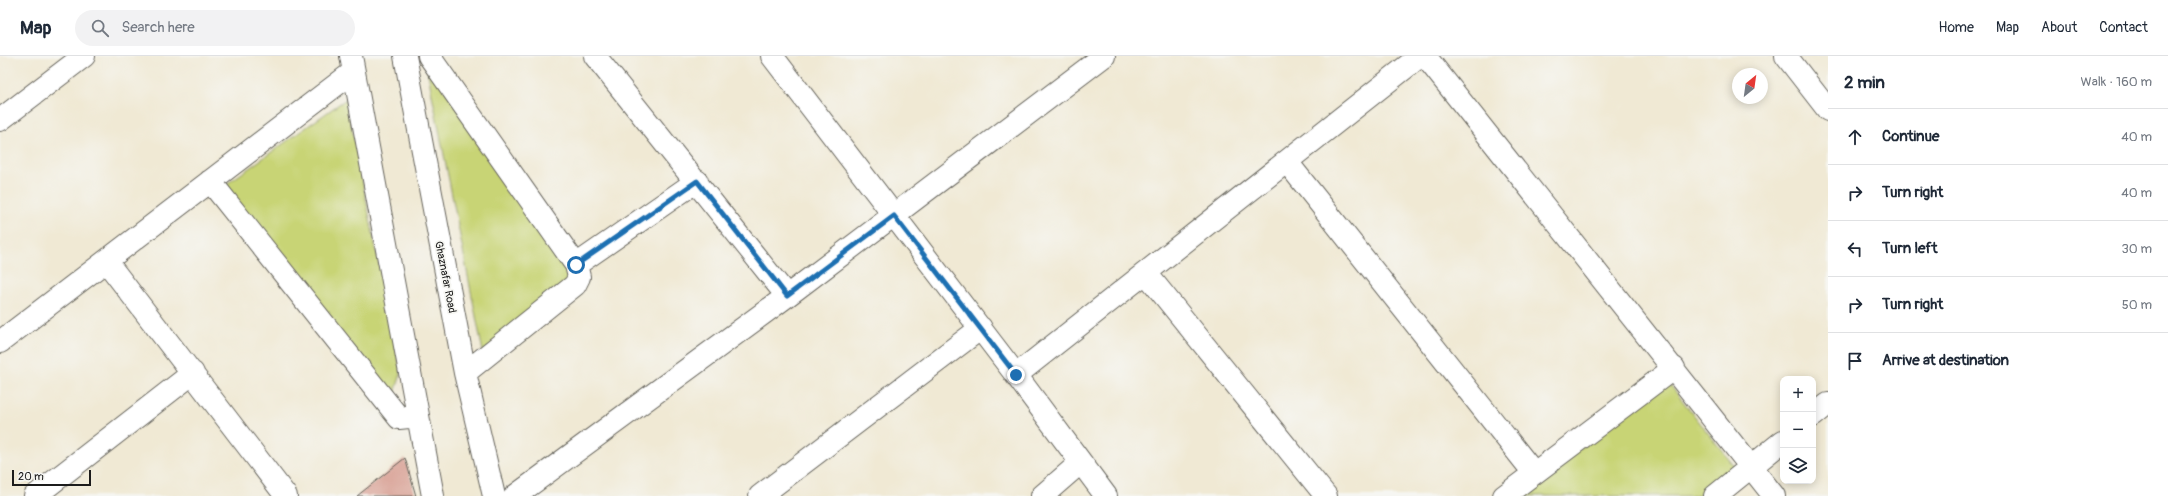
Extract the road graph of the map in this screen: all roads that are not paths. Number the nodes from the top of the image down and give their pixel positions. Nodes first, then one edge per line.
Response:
1 (84, 56) edge
2 (429, 56) edge
3 (595, 56) edge
4 (1104, 56) edge
5 (1420, 56) edge
6 (1425, 56) edge
7 (1786, 56) edge
8 (411, 57) edge
9 (776, 58) edge
10 (352, 64) edge
11 (1828, 110) edge
12 (0, 120) edge
13 (1287, 162) junction
14 (697, 181) junction
15 (210, 182) junction
16 (894, 216) junction
17 (106, 261) junction
18 (576, 265) junction
19 (1146, 273) junction
20 (787, 296) junction
21 (981, 328) junction
22 (0, 342) edge
23 (1674, 368) junction
24 (193, 373) junction
25 (465, 373) junction
26 (1016, 375) junction
27 (1828, 404) edge
28 (1816, 414) edge
29 (418, 416) junction
30 (1780, 444) edge
31 (1080, 464) junction
32 (1751, 468) junction
33 (1534, 473) junction
34 (283, 495) edge
35 (35, 496) edge
36 (433, 496) edge
37 (494, 496) edge
38 (515, 496) edge
39 (760, 496) edge
40 (1042, 496) edge
41 (1106, 496) edge
42 (1326, 496) edge
43 (1504, 496) edge
44 (1715, 496) edge
45 (1774, 496) edge

1 - 12 street
2 - 18 street
3 - 14 street
4 - 16 street
5 - 13 street
6 - 23 street
7 - 11 street
8 - 25 street, Ghaznafar Road
9 - 16 street
10 - 15 street
10 - 29 street
13 - 19 street
13 - 33 street
14 - 18 street
14 - 20 street
15 - 17 street
15 - 29 street
16 - 20 street
16 - 21 street
17 - 22 street
17 - 24 street
18 - 25 street
19 - 26 street
19 - 42 street
20 - 38 street
21 - 26 street
21 - 39 street
23 - 32 street
23 - 33 street
24 - 34 street
24 - 35 street
25 - 37 street, Ghaznafar Road
26 - 31 street
27 - 28 street
29 - 36 street
30 - 32 street
31 - 40 street
31 - 41 street
32 - 44 street
32 - 45 street
33 - 43 street

